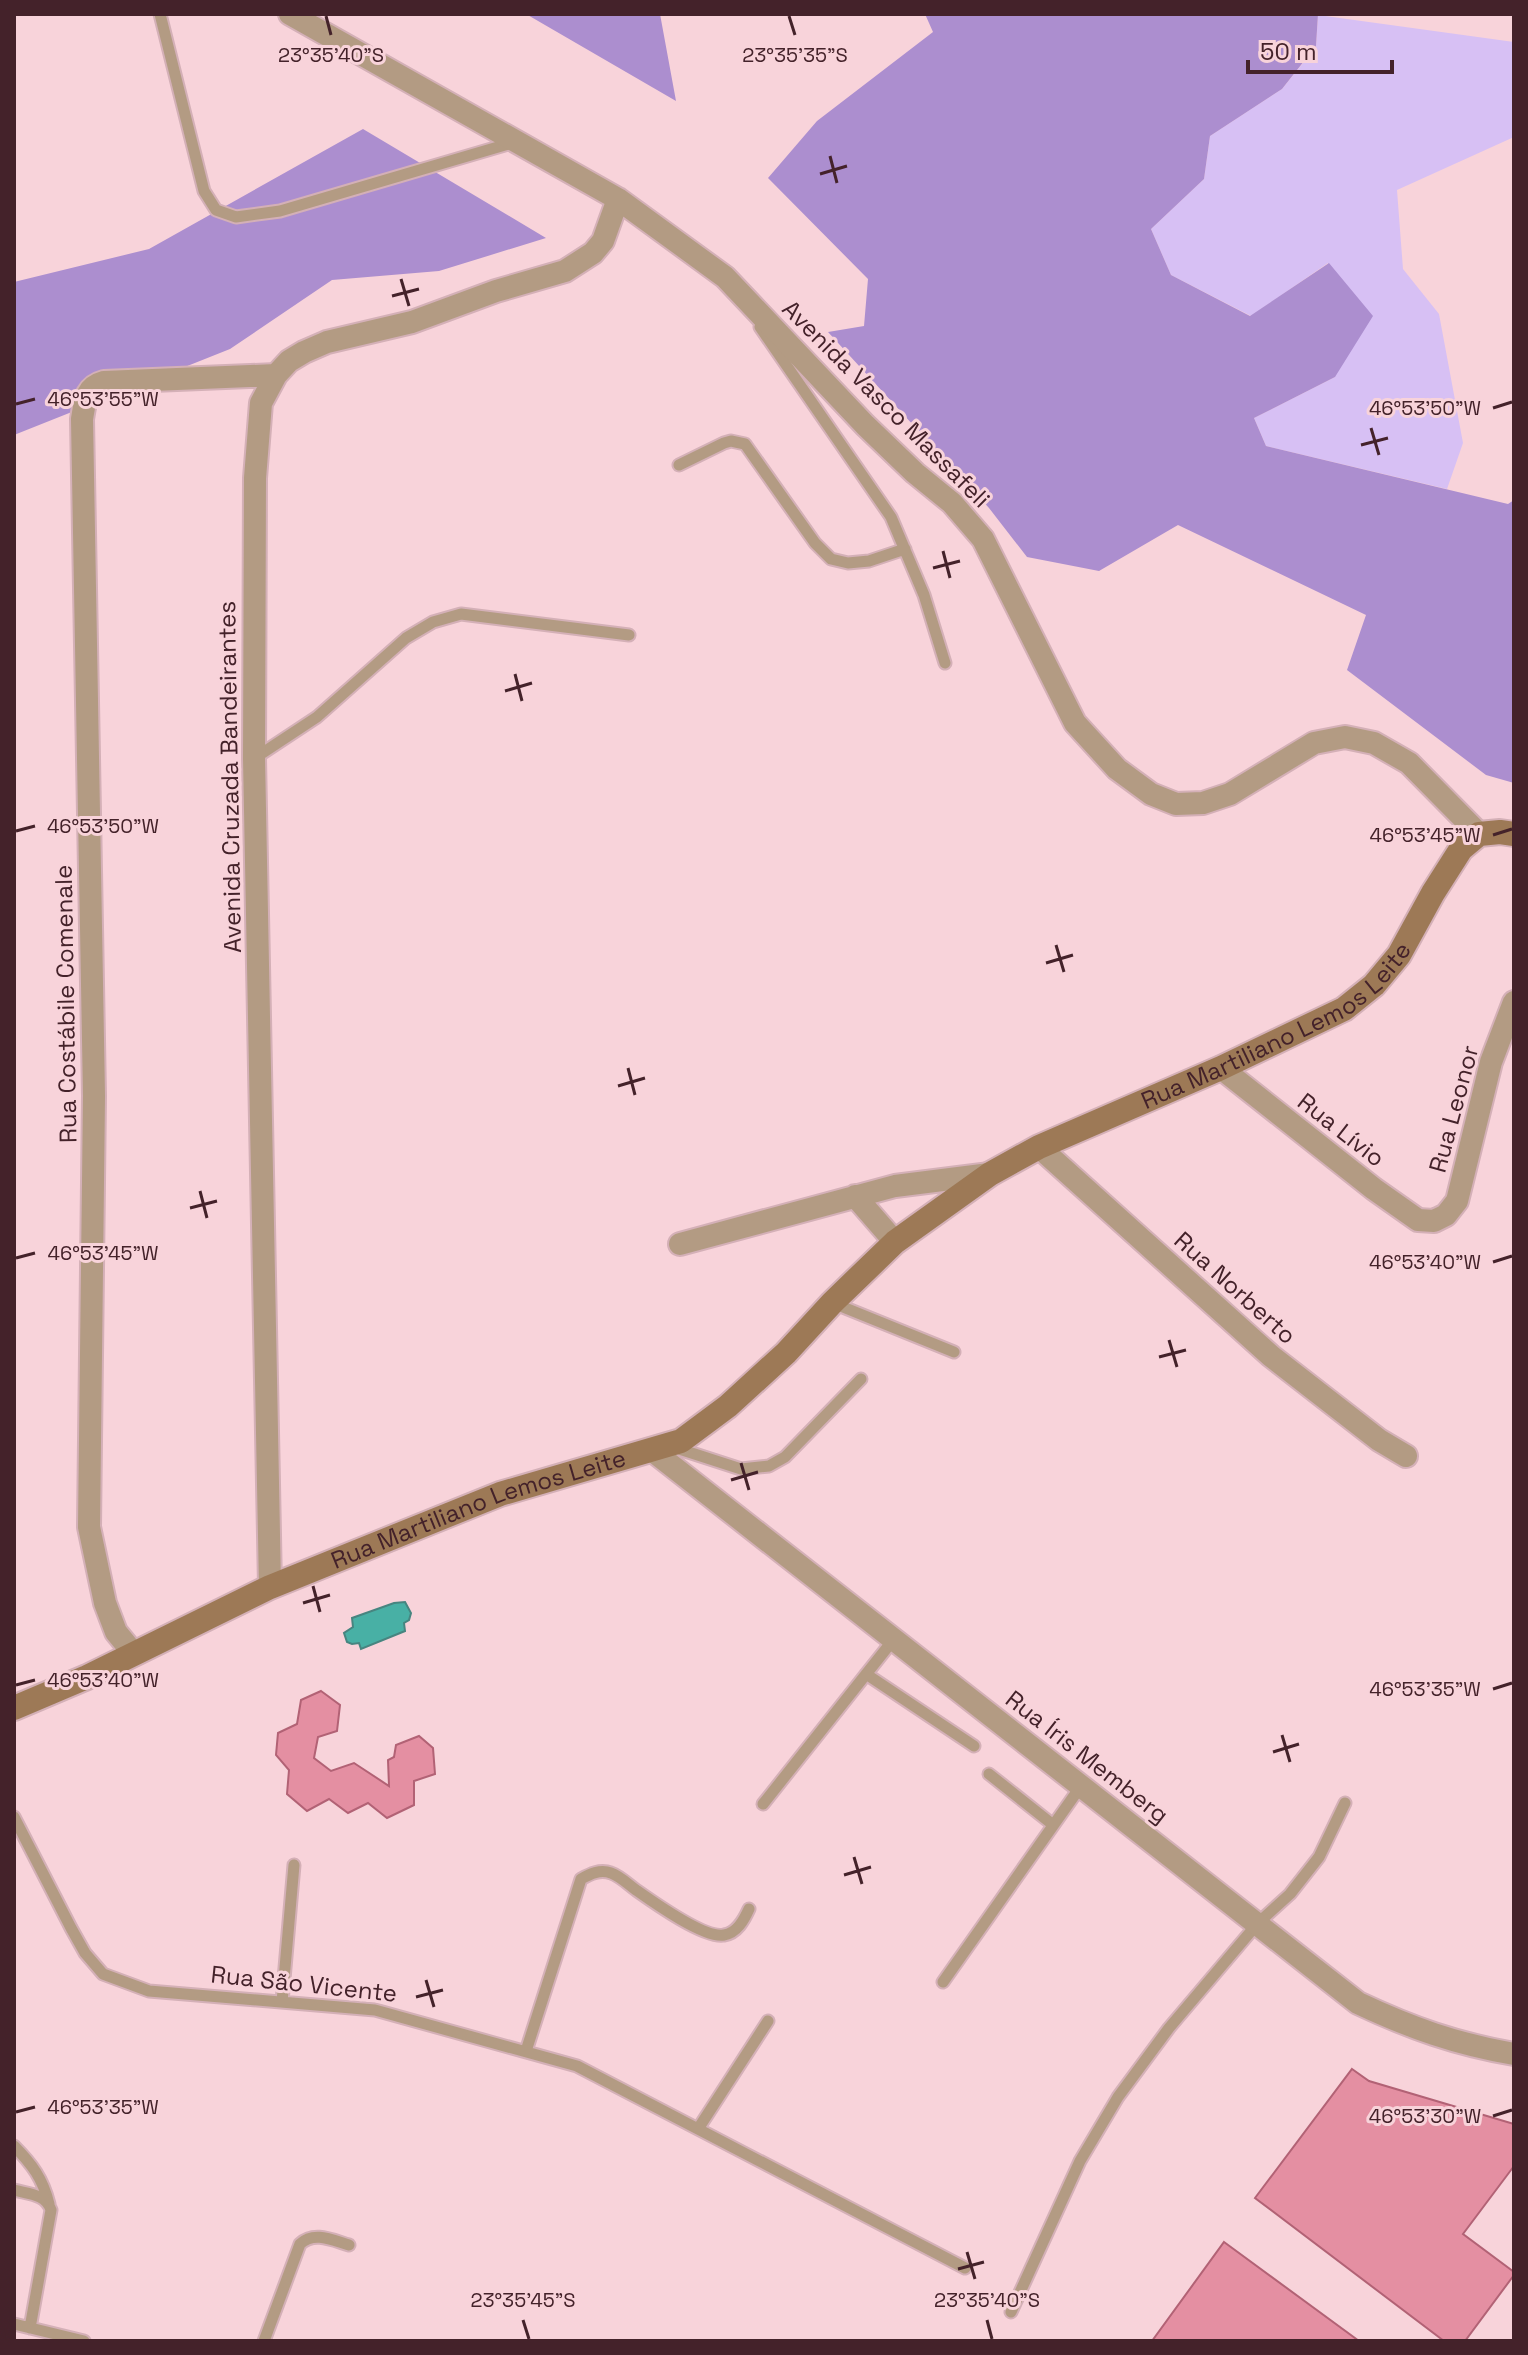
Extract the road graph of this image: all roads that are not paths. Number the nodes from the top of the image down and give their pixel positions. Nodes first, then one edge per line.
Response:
1 (160, 14) edge
2 (290, 14) edge
3 (516, 141) junction
4 (618, 199) junction
5 (725, 277) junction
6 (276, 375) junction
7 (679, 465) dead end
8 (905, 549) junction
9 (629, 635) dead end
10 (945, 663) dead end
11 (254, 758) junction
12 (1479, 834) junction
13 (1514, 834) edge
14 (1514, 1002) edge
15 (1221, 1068) junction
16 (1039, 1147) junction
17 (990, 1174) junction
18 (855, 1196) junction
19 (1434, 1221) joint
20 (895, 1242) junction
21 (680, 1244) dead end
22 (832, 1303) junction
23 (954, 1352) dead end
24 (861, 1379) dead end
25 (660, 1448) junction
26 (1406, 1456) dead end
27 (270, 1587) junction
28 (894, 1639) junction
29 (134, 1654) junction
30 (866, 1674) junction
31 (14, 1708) edge
32 (974, 1746) dead end
33 (989, 1774) dead end
34 (1082, 1785) junction
35 (1345, 1803) dead end
36 (763, 1804) dead end
37 (14, 1817) edge
38 (1052, 1824) junction
39 (294, 1865) dead end
40 (749, 1909) dead end
41 (1258, 1923) junction
42 (943, 1982) dead end
43 (282, 2002) junction
44 (768, 2021) dead end
45 (526, 2051) junction
46 (1514, 2054) edge
47 (698, 2129) junction
48 (14, 2146) edge
49 (14, 2190) edge
50 (49, 2204) junction
51 (349, 2245) dead end
52 (965, 2268) dead end
53 (1011, 2312) dead end
54 (14, 2324) edge
55 (30, 2328) junction
56 (84, 2341) edge
57 (264, 2341) edge

1 - 3 lane
2 - 3 street, Avenida Vasco Massafeli
3 - 4 street, Avenida Vasco Massafeli
4 - 5 street, Avenida Vasco Massafeli
4 - 6 street, Avenida Cruzada Bandeirantes
5 - 8 lane
5 - 12 street, Avenida Vasco Massafeli
6 - 11 street, Avenida Cruzada Bandeirantes
6 - 29 street, Rua Costábile Comenale
7 - 8 lane
8 - 10 lane
9 - 11 lane
11 - 27 street, Avenida Cruzada Bandeirantes
12 - 13 street
12 - 15 street, Rua Martiliano Lemos Leite
14 - 19 street, Rua Leonor
15 - 16 street, Rua Martiliano Lemos Leite
15 - 19 street, Rua Lívio
16 - 17 street, Rua Martiliano Lemos Leite
16 - 26 street, Rua Norberto
17 - 18 street, Rua Martiliano Lemos Leite
17 - 20 street, Rua Martiliano Lemos Leite
18 - 20 street
18 - 21 street, Rua Martiliano Lemos Leite
20 - 22 street, Rua Martiliano Lemos Leite
22 - 23 lane
22 - 25 street, Rua Martiliano Lemos Leite
24 - 25 lane
25 - 27 street, Rua Martiliano Lemos Leite
25 - 28 street, Rua Íris Memberg
27 - 29 street, Rua Martiliano Lemos Leite
28 - 30 lane
28 - 34 street, Rua Íris Memberg
29 - 31 street, Rua Martiliano Lemos Leite
30 - 32 lane
30 - 36 lane
33 - 38 lane
34 - 38 lane
34 - 41 street, Rua Íris Memberg
35 - 41 lane
37 - 43 lane, Rua São Vicente
38 - 42 lane
39 - 43 lane
40 - 45 lane
41 - 46 street, Rua Íris Memberg
41 - 53 lane
43 - 45 lane, Rua São Vicente
44 - 47 lane
45 - 47 lane, Rua São Vicente
47 - 52 lane, Rua São Vicente
48 - 50 lane
49 - 50 lane
50 - 55 lane
51 - 57 lane
54 - 55 lane
55 - 56 lane

